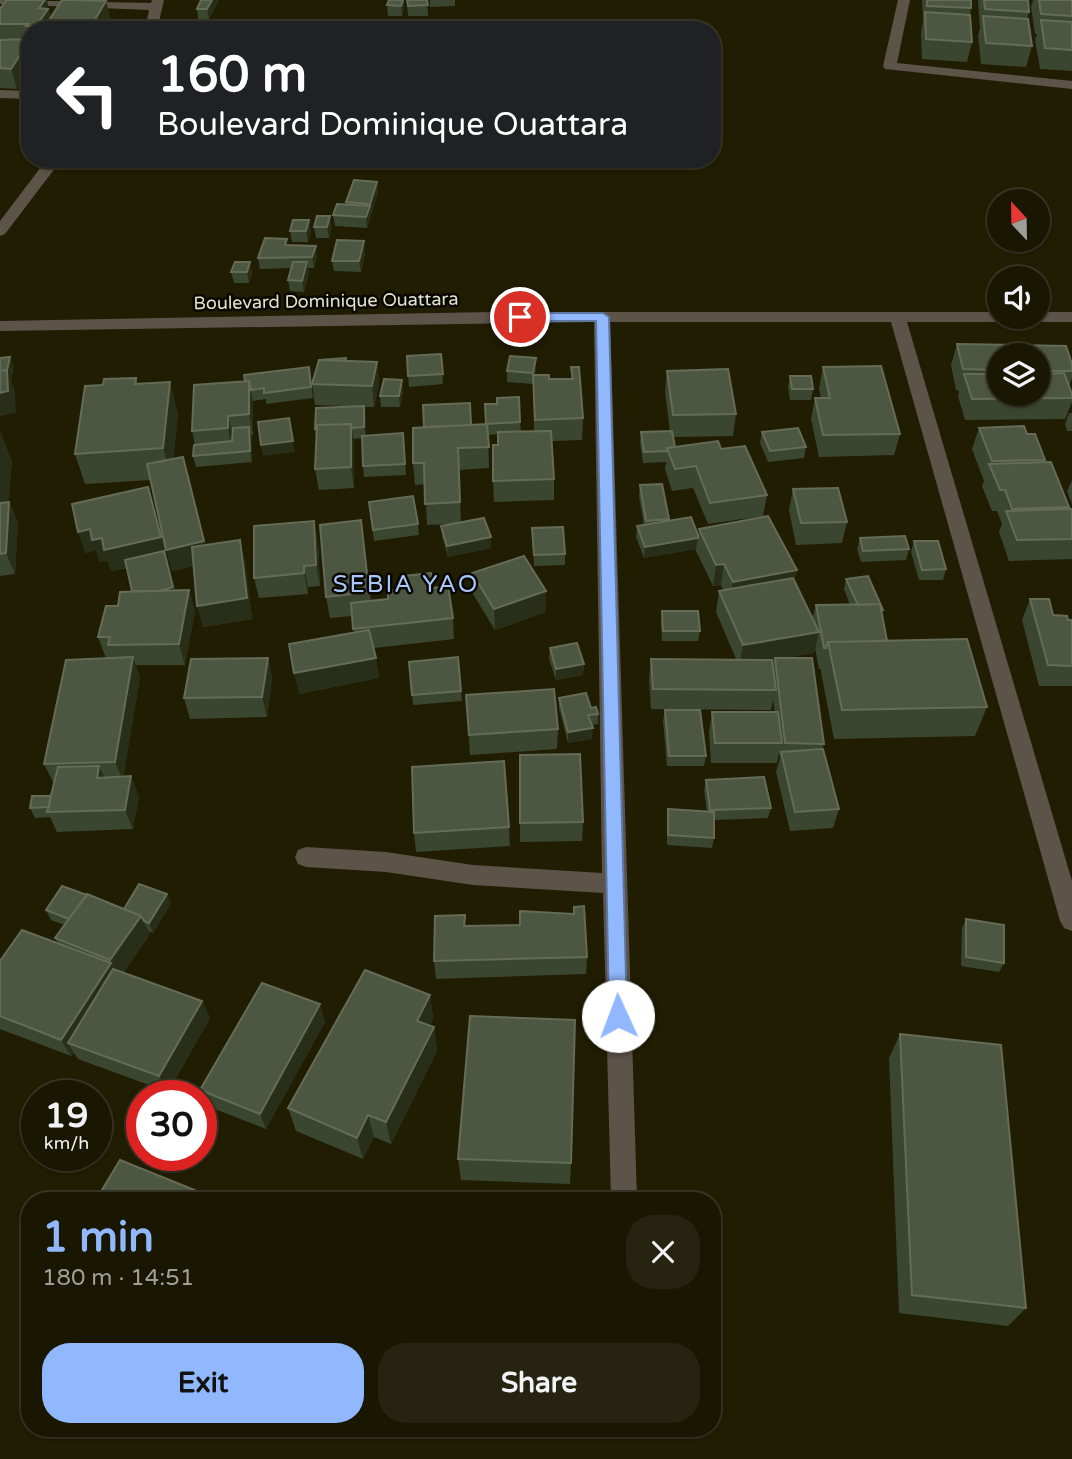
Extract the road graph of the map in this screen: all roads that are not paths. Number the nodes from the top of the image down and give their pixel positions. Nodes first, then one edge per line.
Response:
1 (0, 0) edge
2 (904, 0) edge
3 (157, 3) edge
4 (153, 21) edge
5 (1072, 85) edge
6 (0, 94) edge
7 (21, 95) edge
8 (48, 168) edge
9 (0, 202) edge
10 (22, 202) junction
11 (0, 231) edge
12 (603, 317) junction
13 (898, 317) junction
14 (1072, 317) edge
15 (0, 326) edge
16 (306, 857) dead end
17 (614, 884) junction
18 (1072, 921) edge
19 (624, 1192) edge

1 - 3 street
2 - 5 street
3 - 4 street
6 - 7 street
8 - 10 street
9 - 10 street
10 - 11 street
12 - 13 street, Boulevard Dominique Ouattara
12 - 15 street, Boulevard Dominique Ouattara
12 - 17 street
13 - 14 street, Boulevard Dominique Ouattara
13 - 18 street
16 - 17 street
17 - 19 street

